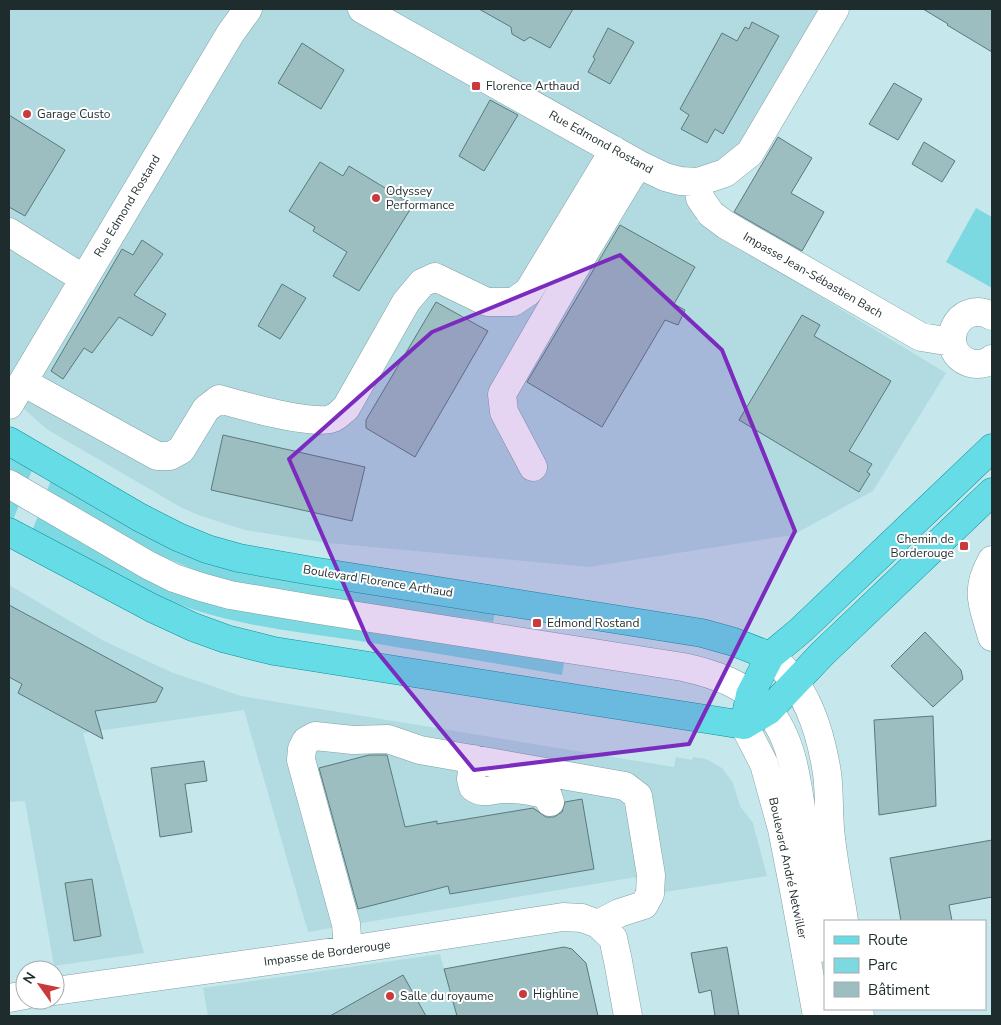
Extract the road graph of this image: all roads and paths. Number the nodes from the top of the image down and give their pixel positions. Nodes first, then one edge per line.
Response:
1 (248, 9) edge
2 (362, 9) edge
3 (835, 9) edge
4 (614, 150) junction
5 (638, 164) junction
6 (698, 182) junction
7 (9, 232) edge
8 (84, 279) junction
9 (992, 316) edge
10 (952, 342) junction
11 (992, 359) edge
12 (23, 382) junction
13 (9, 405) edge
14 (9, 441) edge
15 (992, 448) edge
16 (533, 468) dead end
17 (9, 484) edge
18 (992, 492) edge
19 (9, 532) edge
20 (992, 560) edge
21 (992, 638) edge
22 (770, 656) junction
23 (796, 682) junction
24 (759, 703) junction
25 (744, 725) junction
26 (474, 759) junction
27 (550, 802) dead end
28 (844, 920) edge
29 (598, 924) junction
30 (824, 942) edge
31 (348, 950) junction
32 (65, 990) edge
33 (628, 1016) edge
34 (817, 1016) edge

1 - 8 street, Rue Edmond Rostand
2 - 4 street, Rue Edmond Rostand
3 - 6 street, Rue Edmond Rostand
4 - 5 street, Rue Edmond Rostand
4 - 12 street
5 - 6 street, Rue Edmond Rostand
5 - 16 street
6 - 10 street, Impasse Jean-Sébastien Bach
7 - 8 street
8 - 12 street, Rue Edmond Rostand
9 - 10 street
10 - 11 street
12 - 13 street, Rue Edmond Rostand
14 - 22 main road, Boulevard Florence Arthaud
15 - 22 main road
17 - 24 street
18 - 23 main road
19 - 25 main road
20 - 21 street
22 - 23 street
22 - 24 main road
23 - 24 main road
23 - 28 street
24 - 25 main road
24 - 30 street, Boulevard André Netwiller
25 - 34 street, Boulevard André Netwiller
26 - 27 street
26 - 29 street
26 - 31 street
29 - 31 street, Impasse de Borderouge
29 - 33 street
31 - 32 street, Impasse de Borderouge

